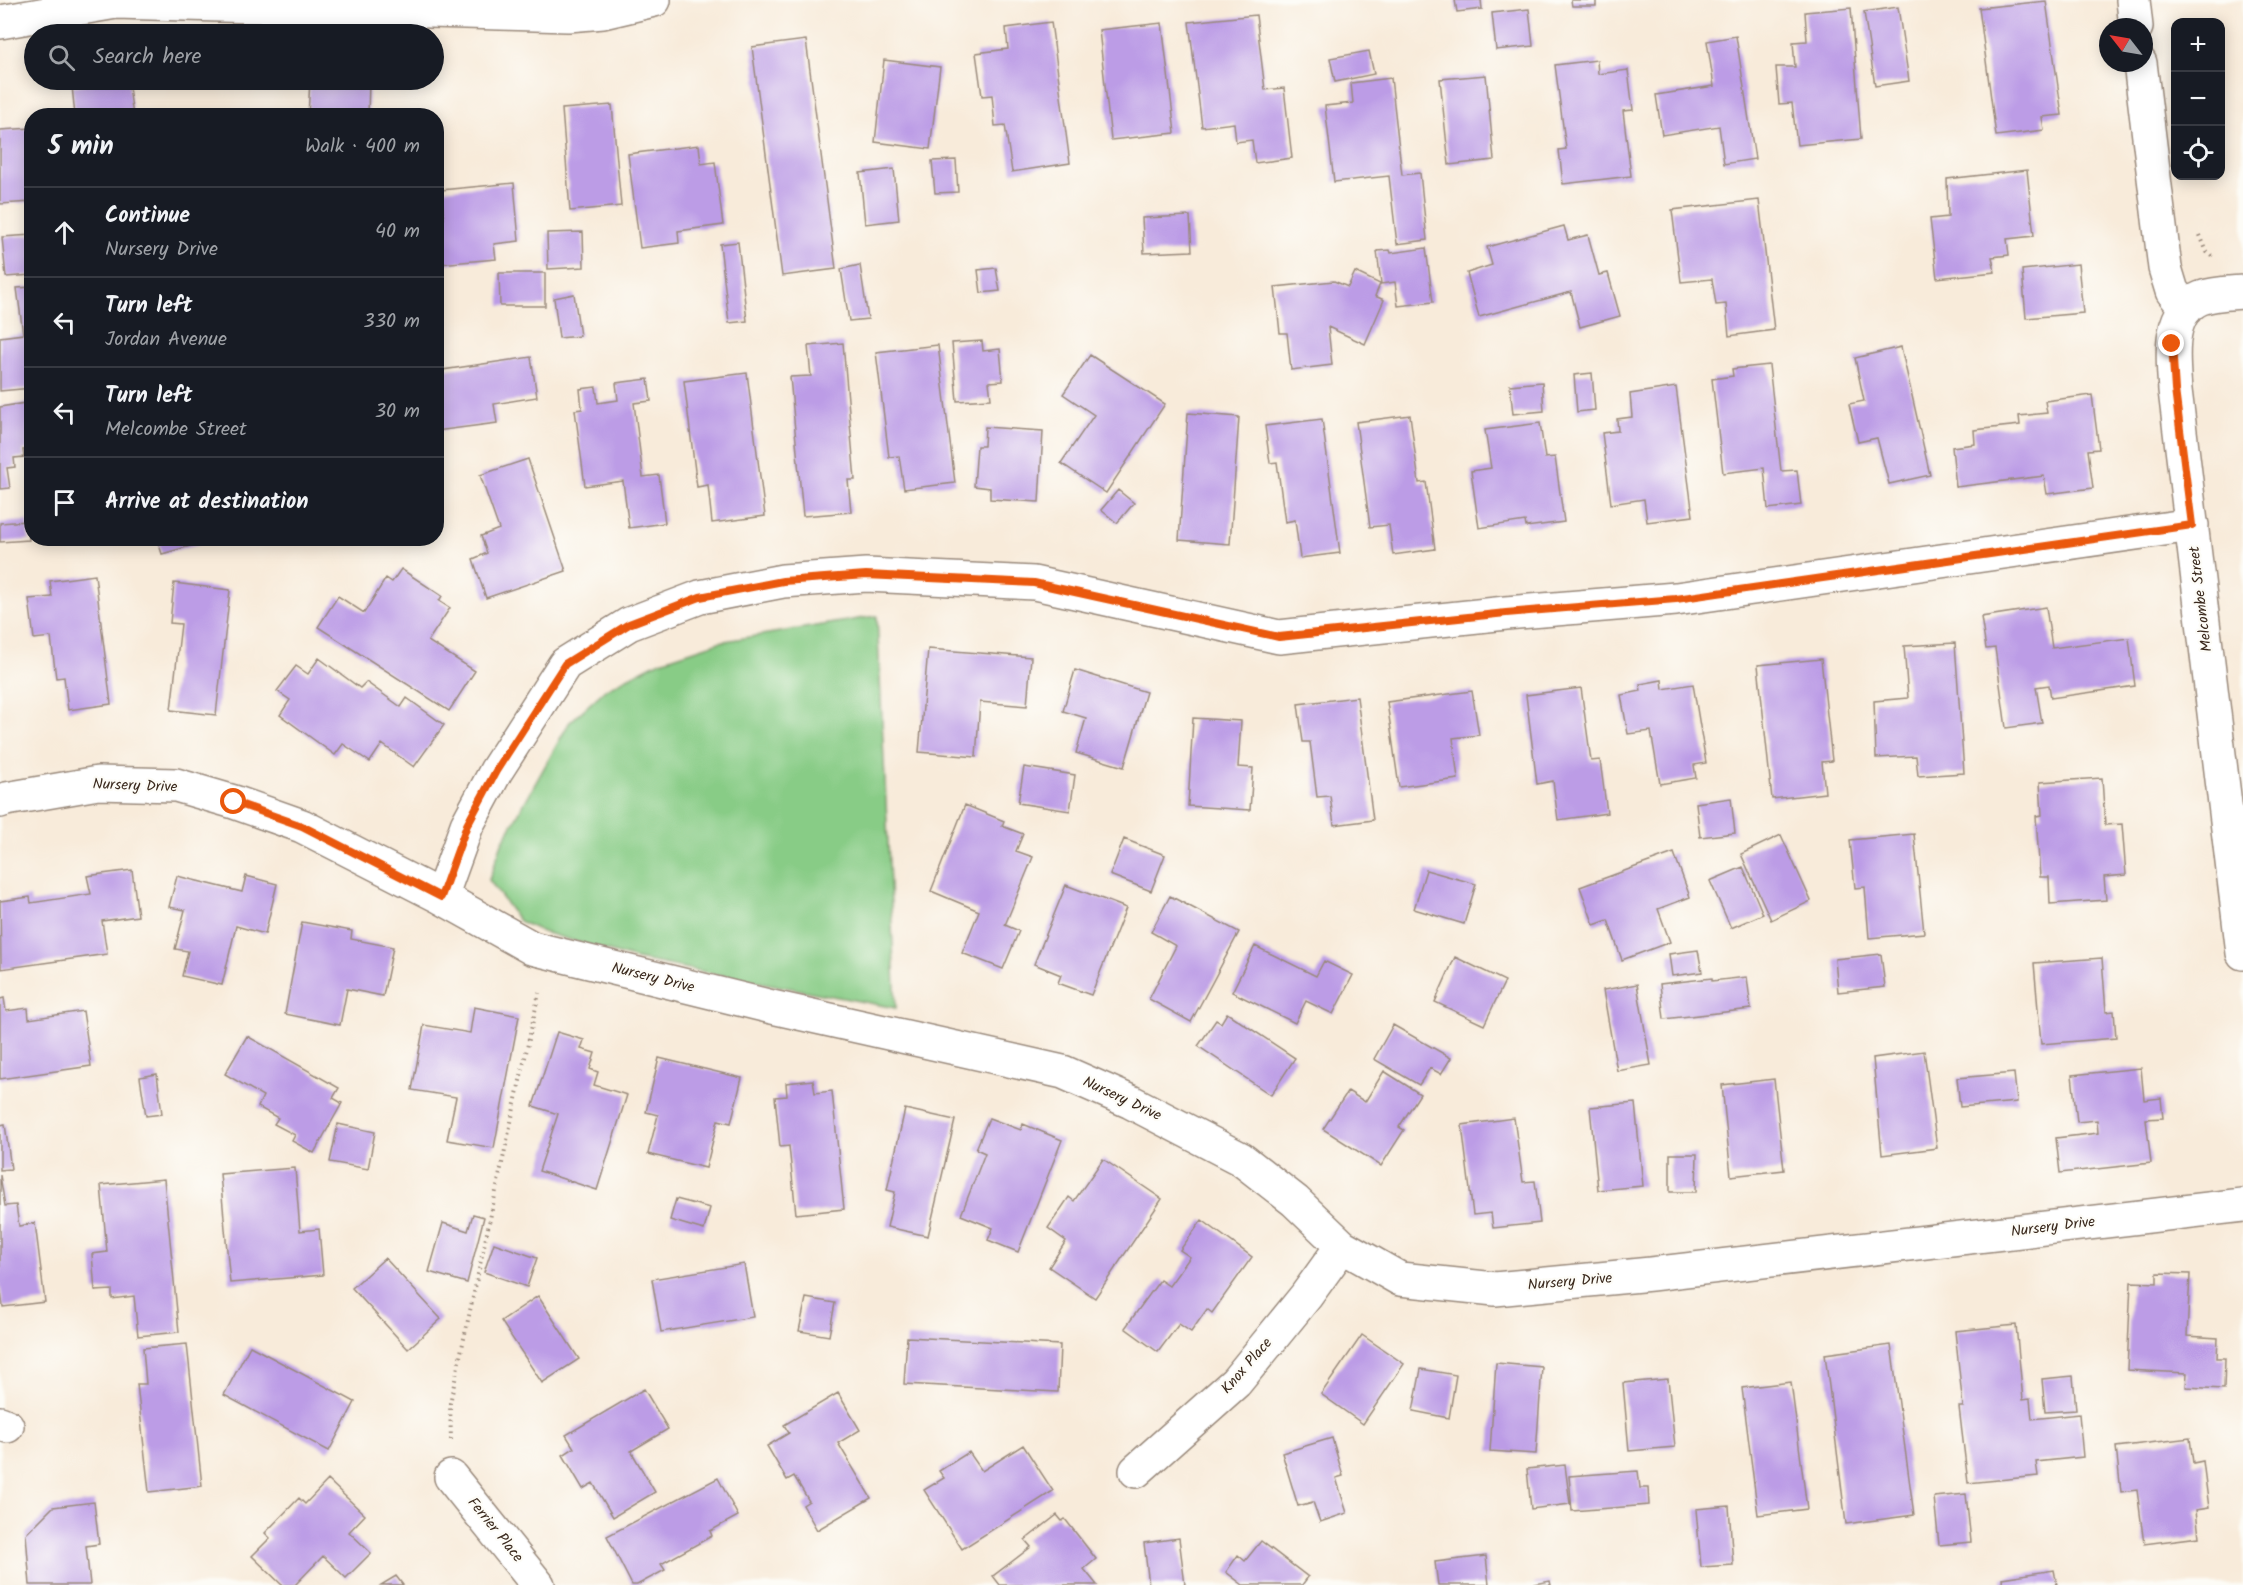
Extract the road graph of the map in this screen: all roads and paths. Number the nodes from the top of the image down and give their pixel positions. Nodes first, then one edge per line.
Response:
1 (654, 0) edge
2 (2133, 0) edge
3 (2135, 18) edge
4 (0, 22) edge
5 (2141, 72) edge
6 (2199, 226) dead end
7 (2217, 263) dead end
8 (2243, 292) edge
9 (2186, 309) junction
10 (2192, 525) junction
11 (0, 801) edge
12 (441, 897) junction
13 (2243, 952) edge
14 (539, 993) dead end
15 (2243, 1205) edge
16 (1342, 1246) junction
17 (1136, 1471) dead end
18 (452, 1477) joint
19 (538, 1585) edge

1 - 4 street
2 - 3 street
5 - 9 street
6 - 7 path
8 - 9 street
9 - 10 street, Melcombe Street
10 - 12 street
10 - 13 street, Melcombe Street
11 - 12 street, Nursery Drive
12 - 16 street, Nursery Drive
14 - 18 path
15 - 16 street, Nursery Drive
16 - 17 street, Knox Place
18 - 19 street, Ferrier Place

